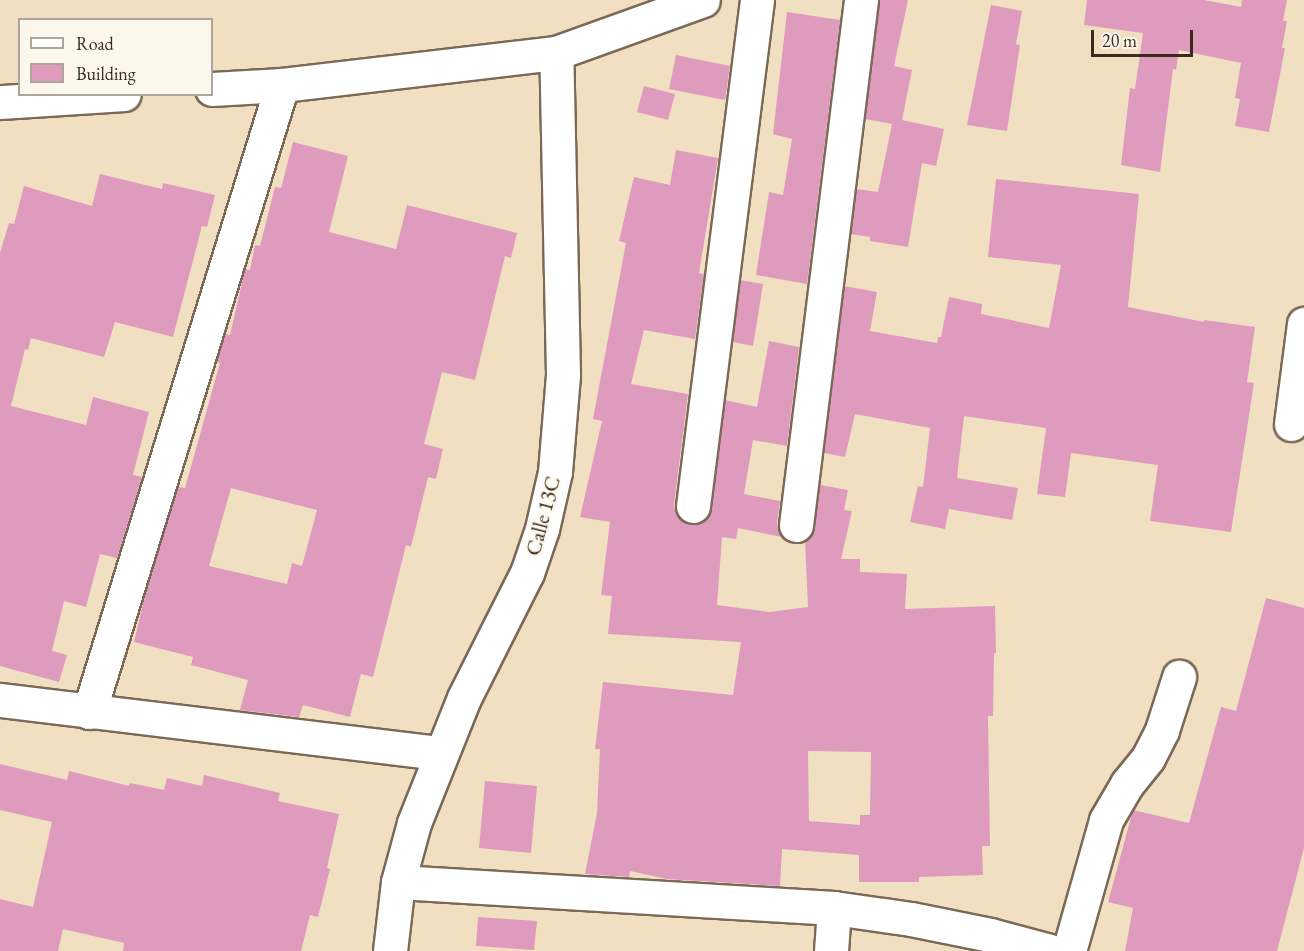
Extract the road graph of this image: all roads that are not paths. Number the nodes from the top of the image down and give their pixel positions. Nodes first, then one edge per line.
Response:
1 (703, 0) edge
2 (757, 0) edge
3 (861, 0) edge
4 (556, 53) junction
5 (282, 85) junction
6 (213, 89) edge
7 (93, 96) edge
8 (0, 102) edge
9 (1304, 324) edge
10 (1291, 424) dead end
11 (693, 506) dead end
12 (796, 525) dead end
13 (1179, 677) dead end
14 (0, 700) edge
15 (89, 712) junction
16 (440, 753) junction
17 (399, 882) junction
18 (834, 908) junction
19 (390, 951) edge
20 (831, 951) edge
21 (1050, 951) edge
22 (1069, 951) edge

1 - 4 street
2 - 11 street
3 - 12 street
4 - 5 street
4 - 16 street, Calle 13C
5 - 6 street
5 - 15 street
7 - 8 street
9 - 10 street
13 - 22 street
14 - 15 street
15 - 16 street
16 - 17 street, Calle 13C
17 - 18 street
17 - 19 street, Calle 13C
18 - 20 street
18 - 21 street

